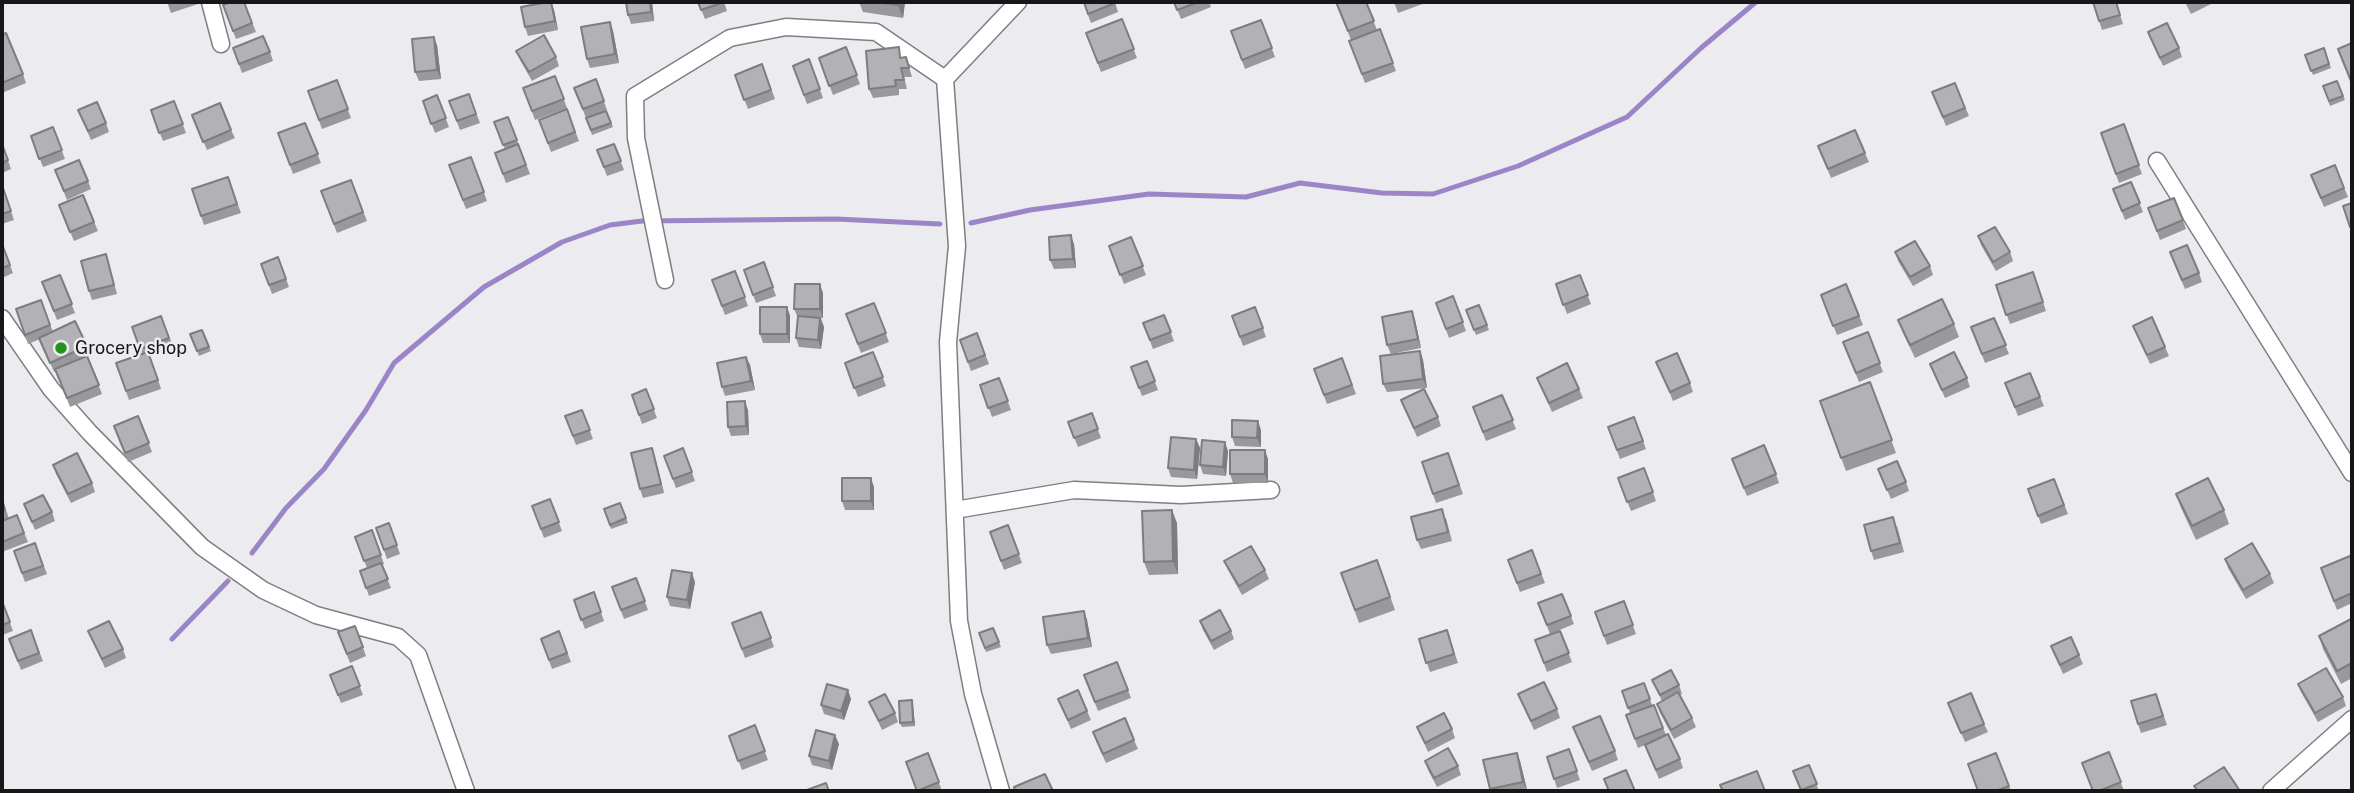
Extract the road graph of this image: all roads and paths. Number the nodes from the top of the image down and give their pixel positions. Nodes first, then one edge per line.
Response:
1 (210, 2) edge
2 (1018, 2) edge
3 (220, 44) dead end
4 (945, 79) junction
5 (2157, 162) dead end
6 (665, 280) dead end
7 (2, 318) edge
8 (2352, 473) edge
9 (1271, 490) dead end
10 (955, 510) junction
11 (2352, 719) edge
12 (466, 791) edge
13 (1001, 791) edge
14 (2271, 791) edge

1 - 3 street
2 - 4 street
4 - 6 street
4 - 10 street
5 - 8 street
7 - 12 street
9 - 10 street
10 - 13 street
11 - 14 street

